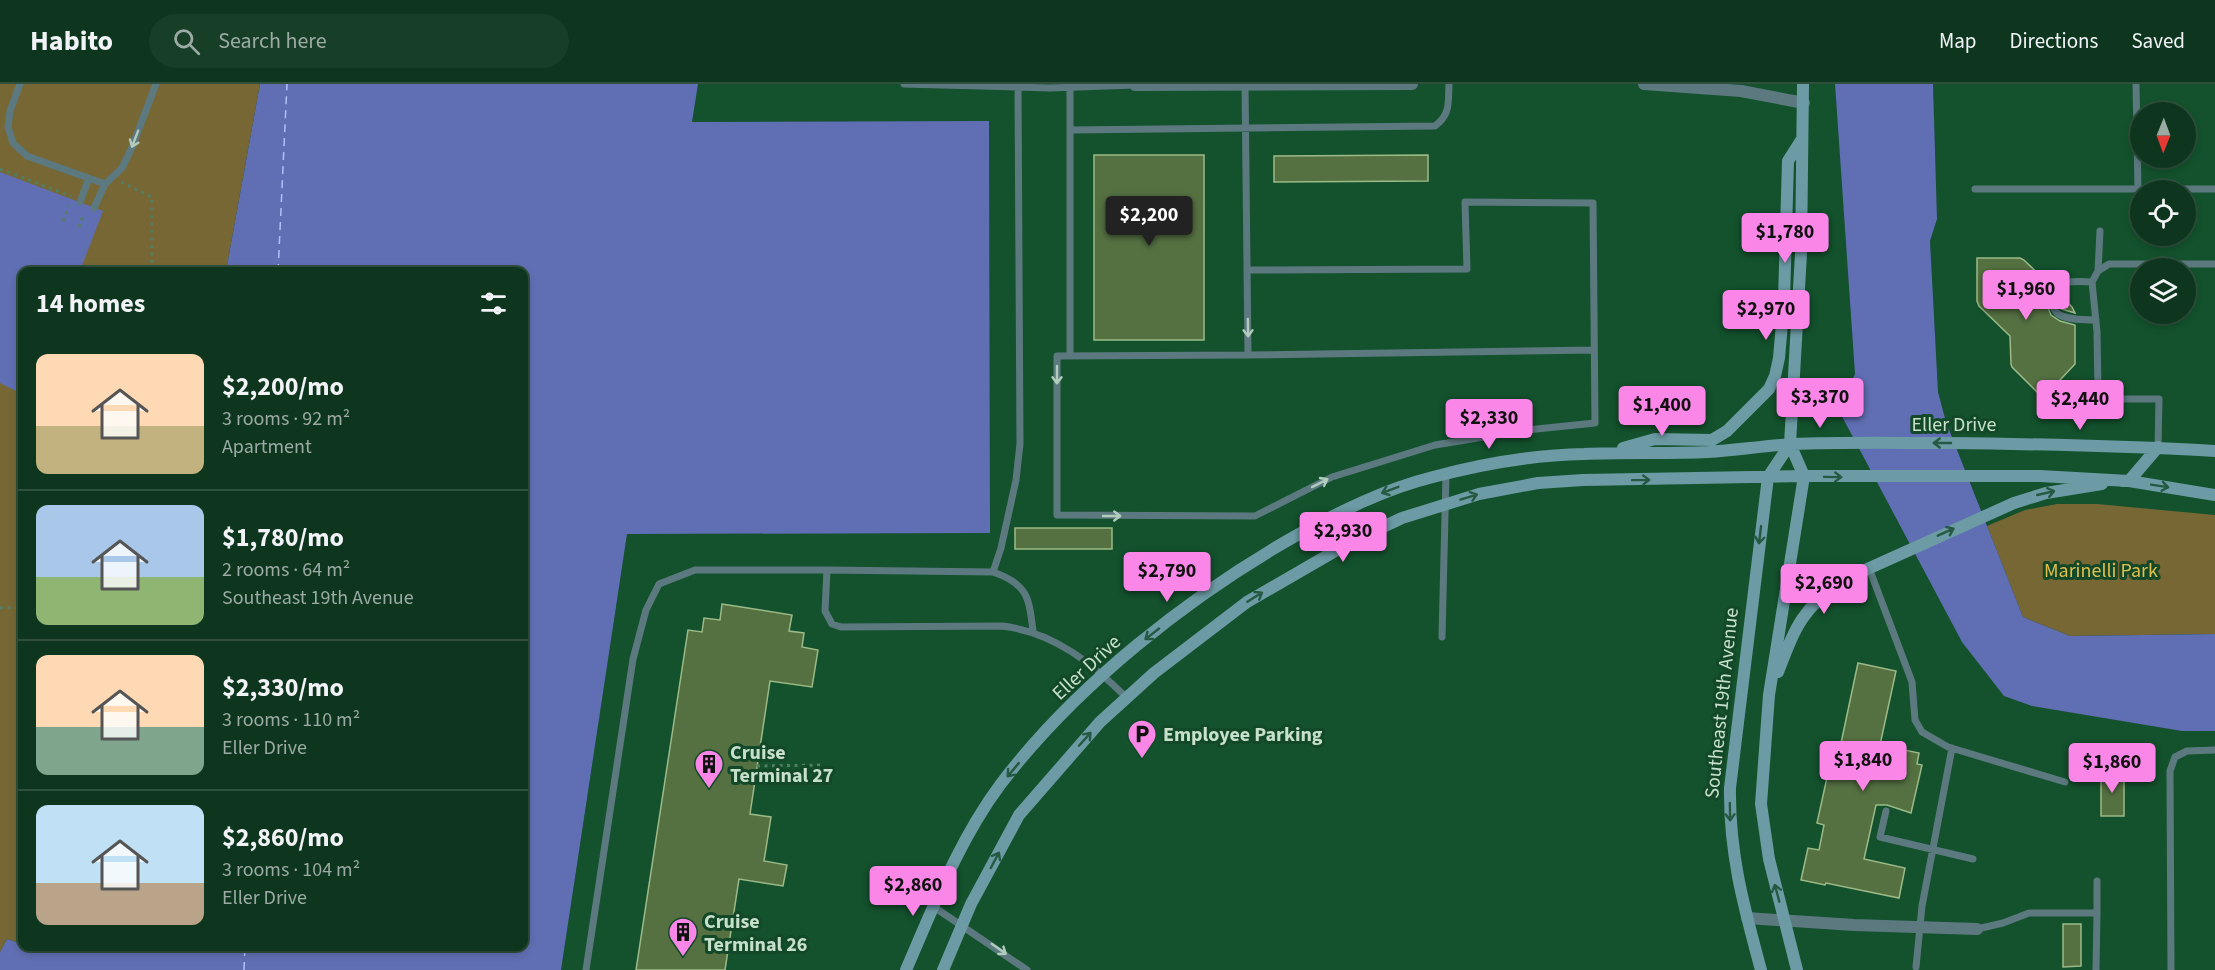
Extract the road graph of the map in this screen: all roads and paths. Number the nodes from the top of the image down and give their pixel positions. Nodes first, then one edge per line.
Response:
1 (20, 84) edge
2 (156, 84) edge
3 (904, 84) edge
4 (1412, 84) edge
5 (1449, 84) edge
6 (1644, 84) edge
7 (1803, 84) edge
8 (2136, 84) edge
9 (993, 85) edge
10 (1135, 85) edge
11 (1245, 85) edge
12 (1018, 87) junction
13 (1070, 87) junction
14 (1804, 103) junction
15 (1246, 128) junction
16 (1070, 130) junction
17 (1803, 138) junction
18 (0, 169) edge
19 (89, 178) junction
20 (111, 178) junction
21 (2138, 180) edge
22 (105, 184) junction
23 (1975, 189) dead end
24 (2130, 189) edge
25 (2196, 189) edge
26 (2215, 189) edge
27 (80, 202) dead end
28 (94, 208) dead end
29 (63, 221) dead end
30 (2100, 231) dead end
31 (2215, 264) edge
32 (152, 267) edge
33 (1247, 270) junction
34 (2098, 271) junction
35 (2092, 282) junction
36 (2096, 320) junction
37 (1594, 350) junction
38 (1248, 355) junction
39 (1070, 356) junction
40 (1790, 444) junction
41 (2158, 447) junction
42 (2215, 451) edge
43 (1606, 453) junction
44 (1446, 474) junction
45 (1804, 476) junction
46 (1768, 477) junction
47 (2129, 481) junction
48 (2215, 495) edge
49 (1445, 504) junction
50 (1869, 568) junction
51 (827, 570) junction
52 (993, 573) junction
53 (18, 607) edge
54 (0, 608) edge
55 (1032, 632) junction
56 (1442, 637) dead end
57 (1104, 675) junction
58 (1769, 695) junction
59 (1127, 698) junction
60 (1952, 748) junction
61 (2215, 750) edge
62 (823, 765) dead end
63 (757, 766) dead end
64 (2065, 782) dead end
65 (1886, 811) dead end
66 (1933, 850) junction
67 (1973, 859) dead end
68 (2097, 881) dead end
69 (934, 907) junction
70 (2097, 913) junction
71 (1747, 918) junction
72 (1785, 920) junction
73 (963, 926) junction
74 (1920, 927) junction
75 (1977, 929) joint
76 (1916, 966) dead end
77 (586, 970) edge
78 (906, 970) edge
79 (943, 970) edge
80 (1027, 970) edge
81 (1761, 970) edge
82 (1797, 970) edge
83 (2096, 970) edge
84 (2171, 970) edge

1 - 19 lane
2 -> 20 lane
3 - 9 lane
4 - 11 street
5 - 15 lane
6 - 14 street
7 - 14 street
8 - 21 lane
9 - 12 lane
10 - 11 street
10 - 13 lane
11 - 15 lane
12 - 13 lane
12 - 52 lane
13 - 16 lane
14 - 17 street
15 - 16 lane
15 - 33 lane
16 - 39 lane
17 - 40 street
17 - 43 street
18 - 29 path
19 - 22 lane
19 - 27 lane
20 - 22 lane
20 - 32 path
22 - 28 lane
23 - 24 lane
25 - 26 lane
30 - 34 lane
31 - 34 lane
33 - 37 lane
33 -> 38 lane
34 - 35 lane
35 - 36 lane
35 - 36 lane
36 - 41 lane
37 - 38 lane
39 -> 37 lane
38 - 39 lane
41 -> 40 street, Eller Drive
40 - 43 street, Eller Drive
40 - 45 street
40 - 46 street, Southeast 19th Avenue
41 - 42 street, Eller Drive
41 - 47 street
43 - 44 street, Eller Drive
44 - 49 lane
44 -> 57 street, Eller Drive
45 - 46 street
45 -> 47 street
45 - 58 street
49 -> 46 street
46 -> 71 street, Southeast 19th Avenue
47 -> 48 street
50 -> 47 street
49 - 56 lane
59 -> 49 street
50 - 58 street
50 - 60 lane
51 - 52 lane
51 - 55 lane
51 - 77 lane
52 - 55 lane
53 - 54 path
55 - 57 lane
57 - 59 lane
57 -> 69 street, Eller Drive
72 -> 58 street
73 -> 59 street
60 - 64 lane
60 - 66 lane
61 - 84 lane
62 - 63 path
65 - 66 lane
66 - 67 lane
66 - 74 lane
68 - 70 lane
69 - 73 lane
69 - 78 street, Eller Drive
70 - 75 lane
70 - 83 lane
71 - 72 street
71 - 81 street, Southeast 19th Avenue
72 - 74 street
72 - 82 street
73 - 79 street
73 -> 80 lane
74 - 75 street
74 - 76 lane

